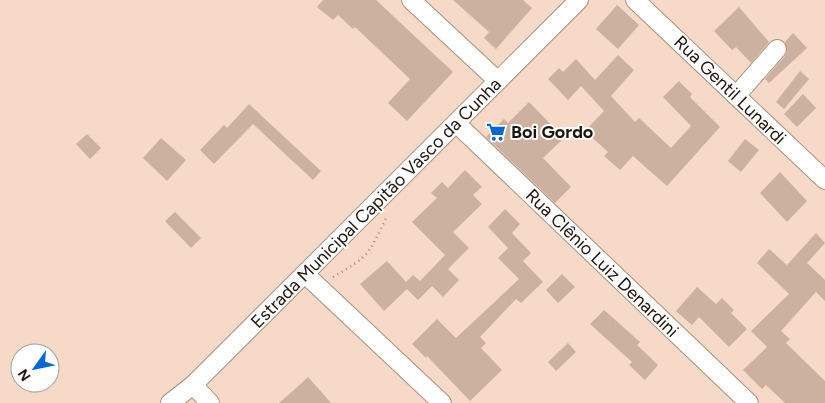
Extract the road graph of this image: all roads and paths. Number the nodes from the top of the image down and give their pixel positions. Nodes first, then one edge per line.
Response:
1 (411, 0) edge
2 (578, 0) edge
3 (635, 0) edge
4 (777, 49) dead end
5 (498, 81) junction
6 (736, 96) junction
7 (456, 123) junction
8 (825, 180) edge
9 (305, 274) junction
10 (193, 385) junction
11 (170, 403) edge
12 (210, 403) edge
13 (442, 403) edge
14 (749, 403) edge

1 - 5 street
2 - 5 street, Estrada Municipal Capitão Vasco da Cunha
3 - 6 street, Rua Gentil Lunardi
4 - 6 street
5 - 7 street, Estrada Municipal Capitão Vasco da Cunha
6 - 8 street, Rua Gentil Lunardi
7 - 9 street, Estrada Municipal Capitão Vasco da Cunha
7 - 14 street, Rua Clênio Luiz Denardini
9 - 10 street, Estrada Municipal Capitão Vasco da Cunha
9 - 13 street
10 - 11 street, Estrada Municipal Capitão Vasco da Cunha
10 - 12 street

